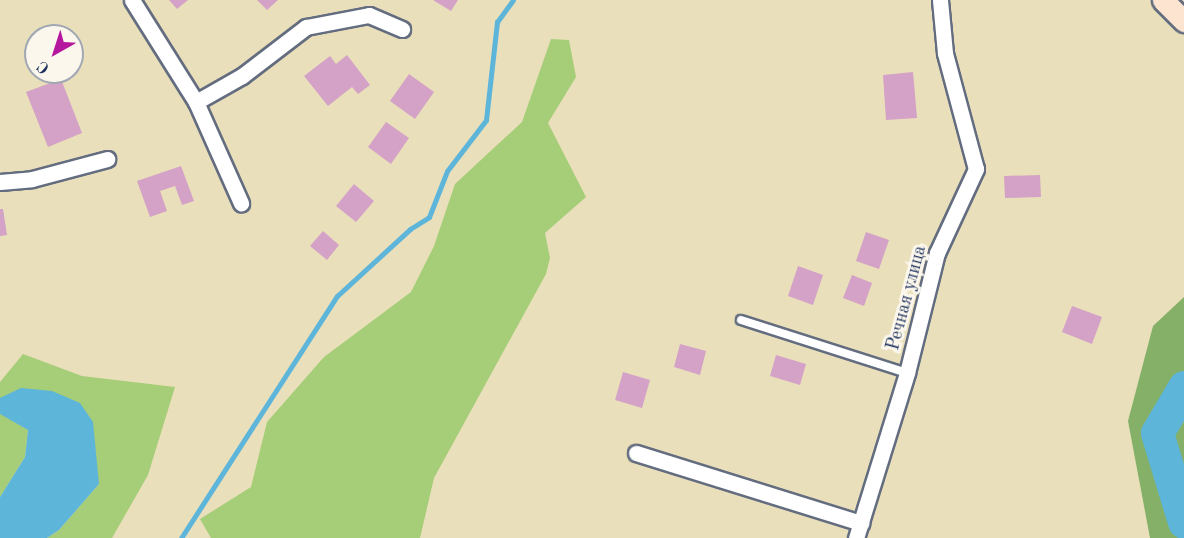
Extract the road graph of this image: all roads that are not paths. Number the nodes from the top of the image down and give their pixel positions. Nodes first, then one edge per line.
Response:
1 (132, 0) edge
2 (940, 0) edge
3 (1163, 0) edge
4 (1184, 21) edge
5 (402, 29) dead end
6 (196, 102) junction
7 (107, 159) dead end
8 (0, 182) edge
9 (241, 202) dead end
10 (741, 320) dead end
11 (907, 373) junction
12 (636, 453) dead end
13 (861, 523) junction
14 (856, 538) edge

1 - 6 street
2 - 11 street, Речная улица
3 - 4 street
5 - 6 street
6 - 9 street
7 - 8 street
10 - 11 lane
11 - 13 street, Речная улица
12 - 13 street
13 - 14 street, Речная улица

